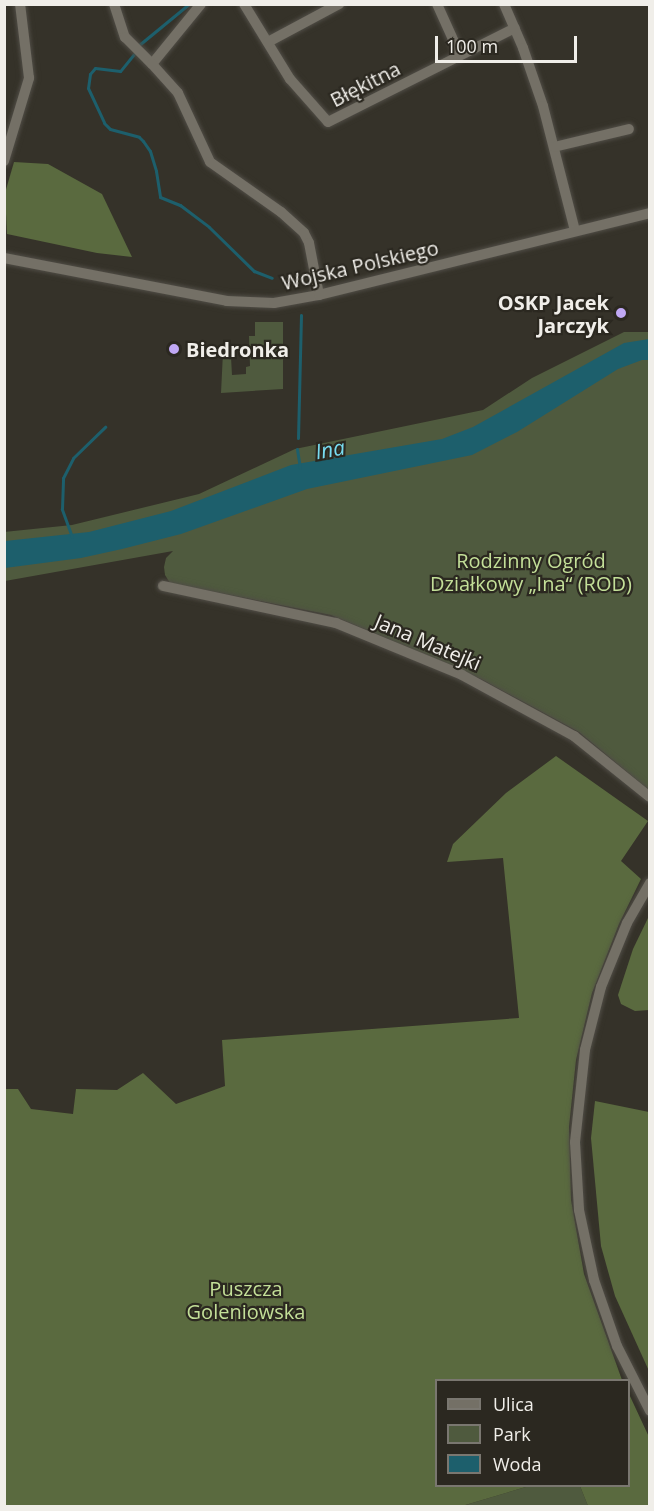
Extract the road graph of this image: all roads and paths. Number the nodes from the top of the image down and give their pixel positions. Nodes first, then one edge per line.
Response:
1 (20, 4) edge
2 (114, 4) edge
3 (201, 4) edge
4 (244, 4) edge
5 (339, 4) edge
6 (437, 4) edge
7 (504, 4) edge
8 (515, 28) junction
9 (268, 42) junction
10 (460, 56) junction
11 (152, 64) junction
12 (629, 129) dead end
13 (554, 147) junction
14 (4, 161) edge
15 (650, 213) edge
16 (575, 231) junction
17 (4, 258) edge
18 (320, 295) junction
19 (163, 586) dead end
20 (650, 797) edge
21 (648, 886) edge
22 (650, 1411) edge

1 - 14 street
2 - 11 street
3 - 11 street
4 - 9 street, Błękitna
5 - 9 street
6 - 10 street
7 - 8 street
8 - 10 street, Błękitna
8 - 13 street
9 - 10 street, Błękitna
11 - 18 street
12 - 13 street
13 - 16 street
15 - 16 street, Wojska Polskiego
16 - 18 street, Wojska Polskiego
17 - 18 street, Wojska Polskiego
19 - 20 street, Jana Matejki
21 - 22 street

